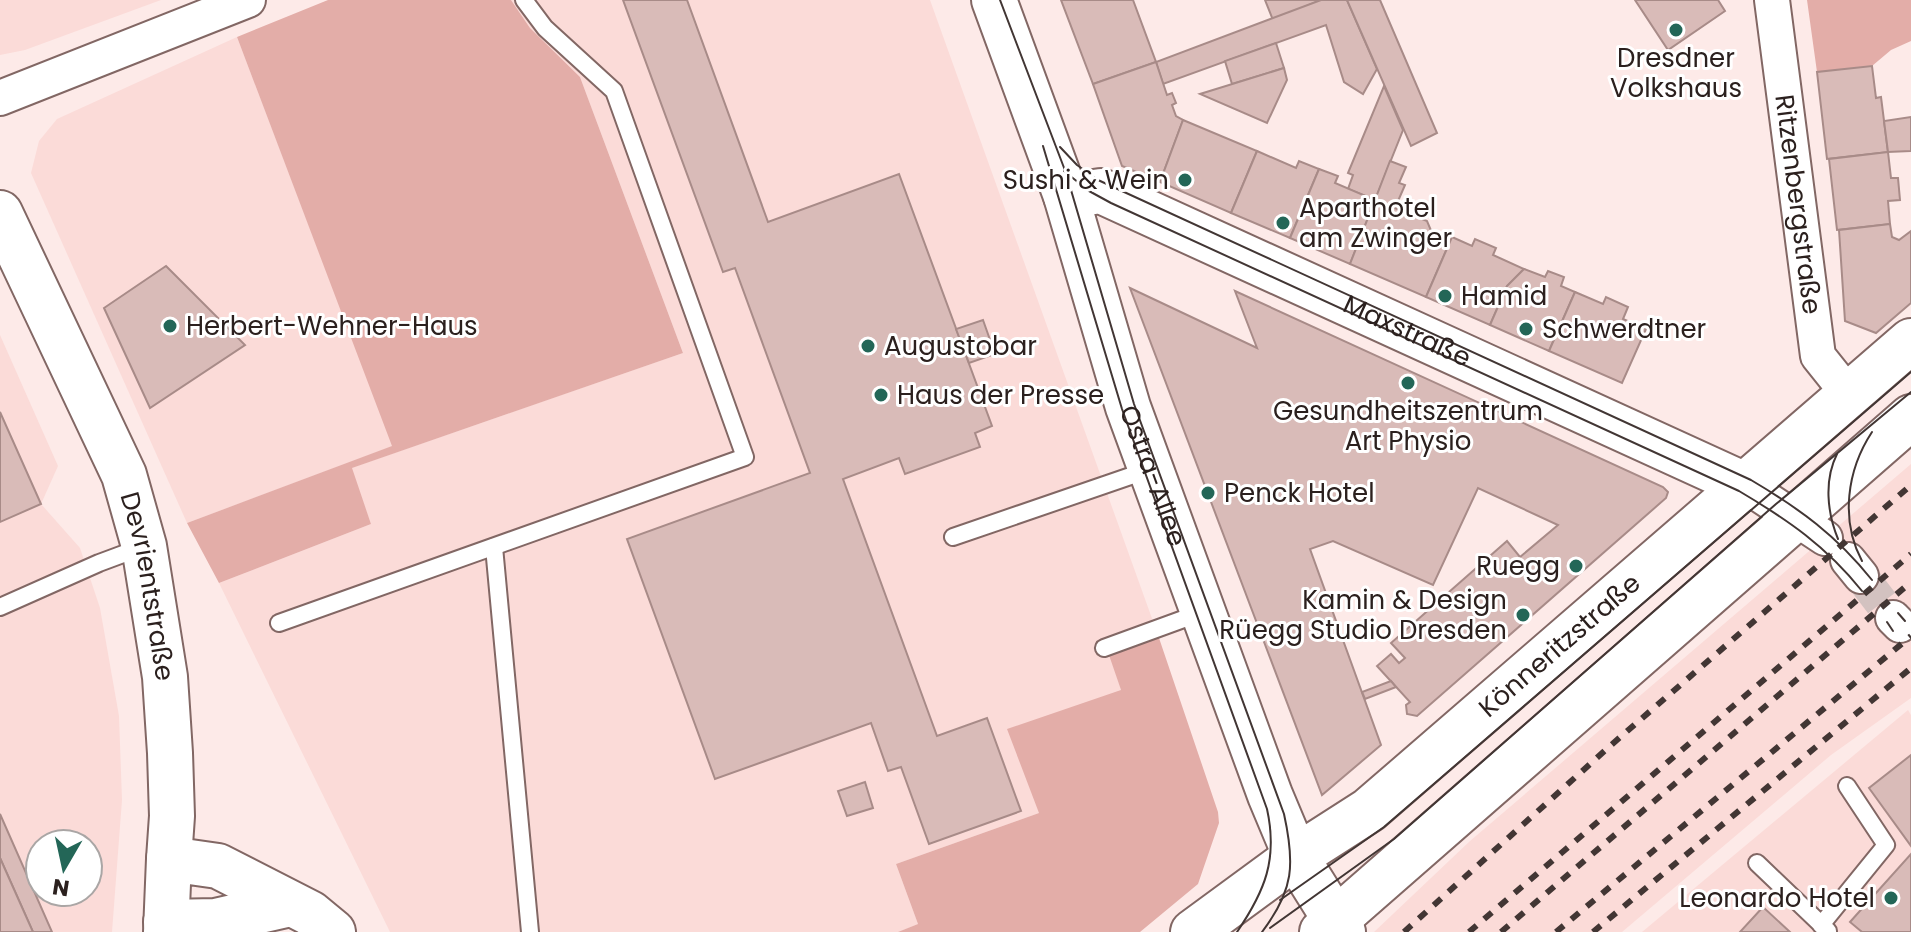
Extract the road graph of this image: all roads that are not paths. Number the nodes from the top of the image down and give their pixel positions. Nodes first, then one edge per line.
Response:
1 (248, 0) edge
2 (524, 0) edge
3 (994, 0) edge
4 (1772, 0) edge
5 (0, 98) edge
6 (1066, 196) junction
7 (0, 213) edge
8 (1911, 341) edge
9 (1850, 396) junction
10 (1911, 417) edge
11 (1151, 469) junction
12 (1745, 485) junction
13 (953, 537) dead end
14 (144, 546) junction
15 (494, 547) junction
16 (1832, 548) junction
17 (0, 607) edge
18 (1202, 612) junction
19 (279, 623) dead end
20 (1104, 648) dead end
21 (1847, 786) dead end
22 (1296, 857) junction
23 (169, 859) junction
24 (1757, 863) dead end
25 (290, 904) junction
26 (166, 927) edge
27 (1333, 928) edge
28 (1824, 929) edge
29 (333, 932) edge
30 (530, 932) edge
31 (1193, 932) edge

1 - 5 street
2 - 15 lane
3 - 6 main road, Ostra-Allee
4 - 9 street, Ritzenbergstraße
6 - 11 main road, Ostra-Allee
6 - 12 main road, Maxstraße
7 - 14 main road, Devrientstraße
8 - 9 main road, Könneritzstraße
9 - 12 main road, Könneritzstraße
10 - 16 main road
11 - 13 lane
11 - 18 main road, Ostra-Allee
12 - 16 street
12 - 22 main road, Könneritzstraße
14 - 17 lane
14 - 23 main road, Devrientstraße
15 - 19 lane
15 - 30 lane
16 - 27 main road
18 - 20 lane
18 - 22 main road, Ostra-Allee
21 - 28 lane
22 - 27 main road, Ostra-Allee
22 - 31 main road, Könneritzstraße
23 - 25 main road
23 - 26 main road, Devrientstraße
24 - 28 lane
25 - 26 main road
25 - 29 main road

